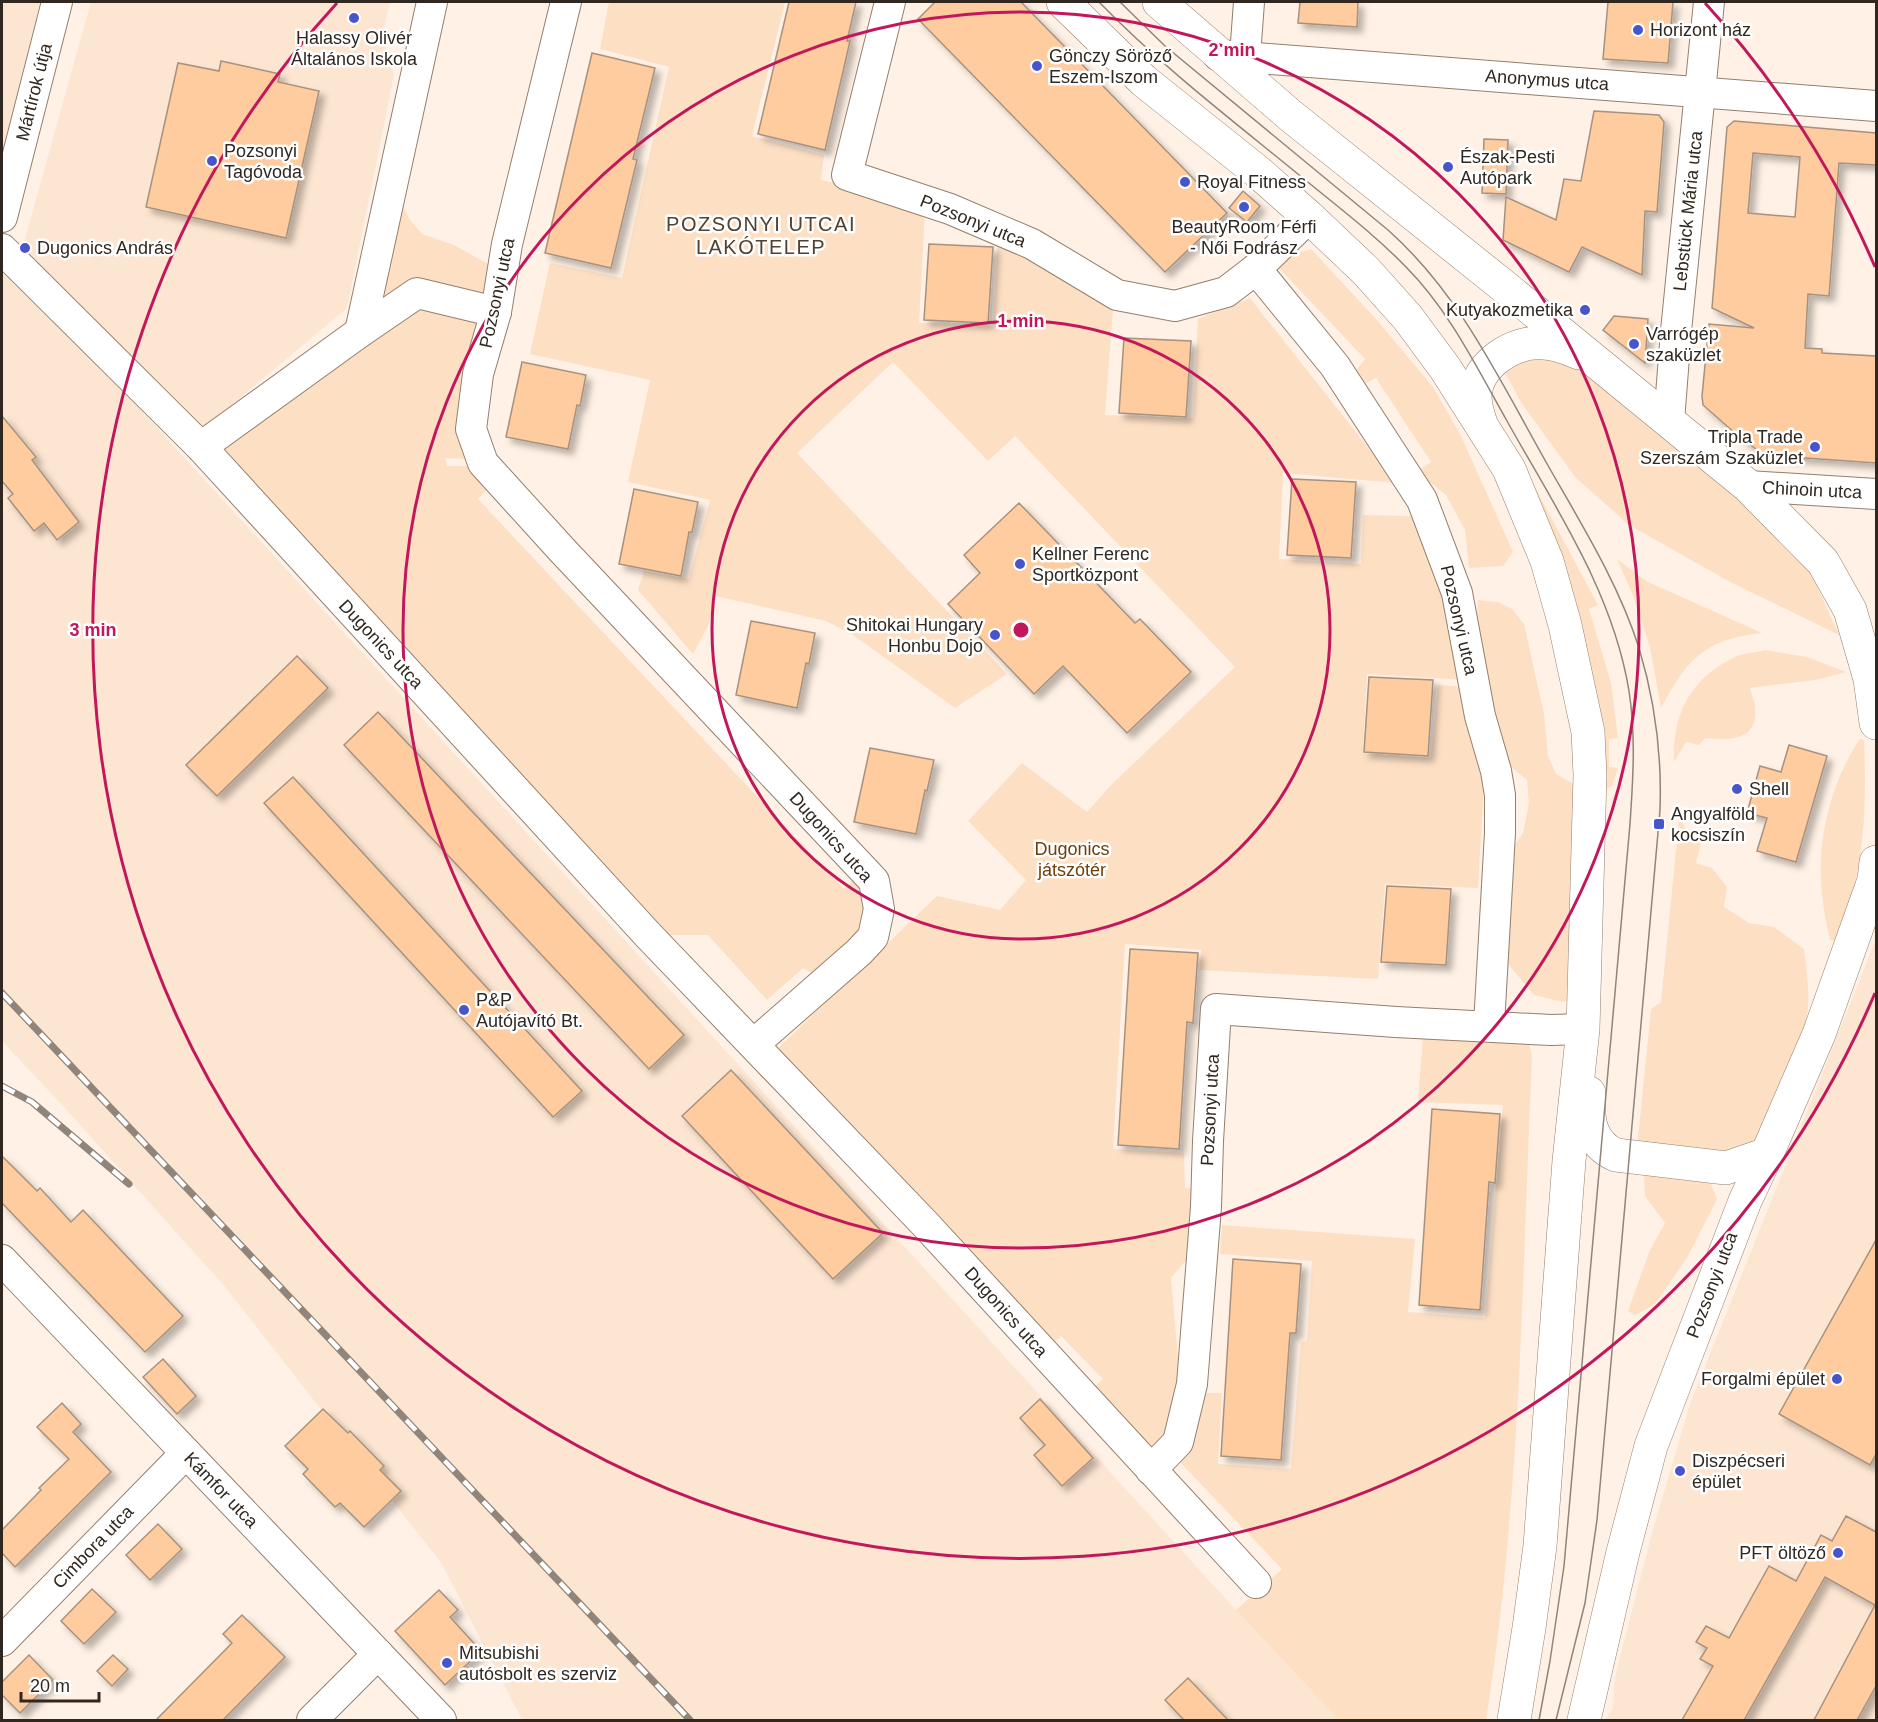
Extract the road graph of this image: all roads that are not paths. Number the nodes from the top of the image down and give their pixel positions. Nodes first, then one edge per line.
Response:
1 (57, 2) edge
2 (432, 2) edge
3 (566, 2) edge
4 (890, 2) edge
5 (1063, 2) edge
6 (1159, 2) edge
7 (1249, 2) edge
8 (1709, 2) edge
9 (1232, 55) junction
10 (1700, 92) junction
11 (1876, 106) edge
12 (2, 217) edge
13 (1310, 217) junction
14 (2, 249) edge
15 (1257, 269) junction
16 (496, 312) junction
17 (360, 332) junction
18 (1599, 364) junction
19 (478, 374) joint
20 (1669, 421) junction
21 (1483, 431) junction
22 (201, 447) junction
23 (1748, 486) junction
24 (1876, 494) edge
25 (1876, 723) edge
26 (1876, 862) edge
27 (1489, 1025) junction
28 (1584, 1029) junction
29 (754, 1044) junction
30 (1767, 1154) junction
31 (3, 1267) edge
32 (186, 1453) junction
33 (1151, 1470) junction
34 (1256, 1583) dead end
35 (2, 1641) edge
36 (378, 1654) junction
37 (312, 1720) edge
38 (441, 1720) edge
39 (1514, 1720) edge
40 (1584, 1720) edge

1 - 12 street, Mártírok útja
2 - 17 street
3 - 16 street, Pozsonyi utca
4 - 15 street, Pozsonyi utca
5 - 13 main road
6 - 9 main road
7 - 9 street
8 - 10 street, Lebstück Mária utca
9 - 10 street, Anonymus utca
9 - 18 main road
10 - 11 street, Anonymus utca
10 - 20 street, Lebstück Mária utca
13 - 15 street, Pozsonyi utca
13 - 21 main road
14 - 22 street, Dugonics utca
15 - 27 street, Pozsonyi utca
16 - 17 street
16 - 19 street, Pozsonyi utca
17 - 22 street
18 - 20 main road
18 - 21 main road
19 - 29 street, Dugonics utca
20 - 23 main road
21 - 28 main road
22 - 29 street, Dugonics utca
23 - 24 street, Chinoin utca
23 - 25 main road
26 - 30 main road, Pozsonyi utca
27 - 28 street, Pozsonyi utca
27 - 33 street, Pozsonyi utca
28 - 30 main road
28 - 39 main road
29 - 33 street, Dugonics utca
30 - 40 main road, Pozsonyi utca
31 - 32 street, Kámfor utca
32 - 35 street, Cimbora utca
32 - 36 street, Kámfor utca
33 - 34 street, Dugonics utca
36 - 37 street
36 - 38 street, Kámfor utca

